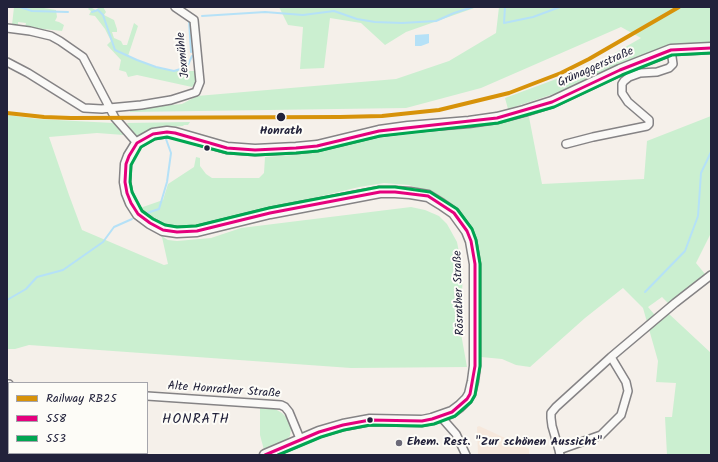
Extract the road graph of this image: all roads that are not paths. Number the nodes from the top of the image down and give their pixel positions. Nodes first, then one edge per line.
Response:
1 (175, 7) edge
2 (7, 28) edge
3 (711, 48) edge
4 (671, 50) junction
5 (7, 62) edge
6 (109, 108) junction
7 (136, 143) junction
8 (566, 144) dead end
9 (711, 274) edge
10 (610, 357) junction
11 (148, 396) edge
12 (441, 417) junction
13 (301, 441) junction
14 (560, 452) edge
15 (265, 455) edge
16 (466, 455) edge

1 - 6 street, Jexmühle
2 - 6 street
3 - 4 street, Grünaggerstraße
4 - 7 street, Grünaggerstraße
4 - 8 street
5 - 6 street, Jexmühle
6 - 7 street
7 - 12 street, Rösrather Straße
9 - 10 street
10 - 14 street
10 - 14 street
11 - 13 street, Alte Honrather Straße
12 - 13 street, Rösrather Straße
12 - 16 street
13 - 15 street, Rösrather Straße

